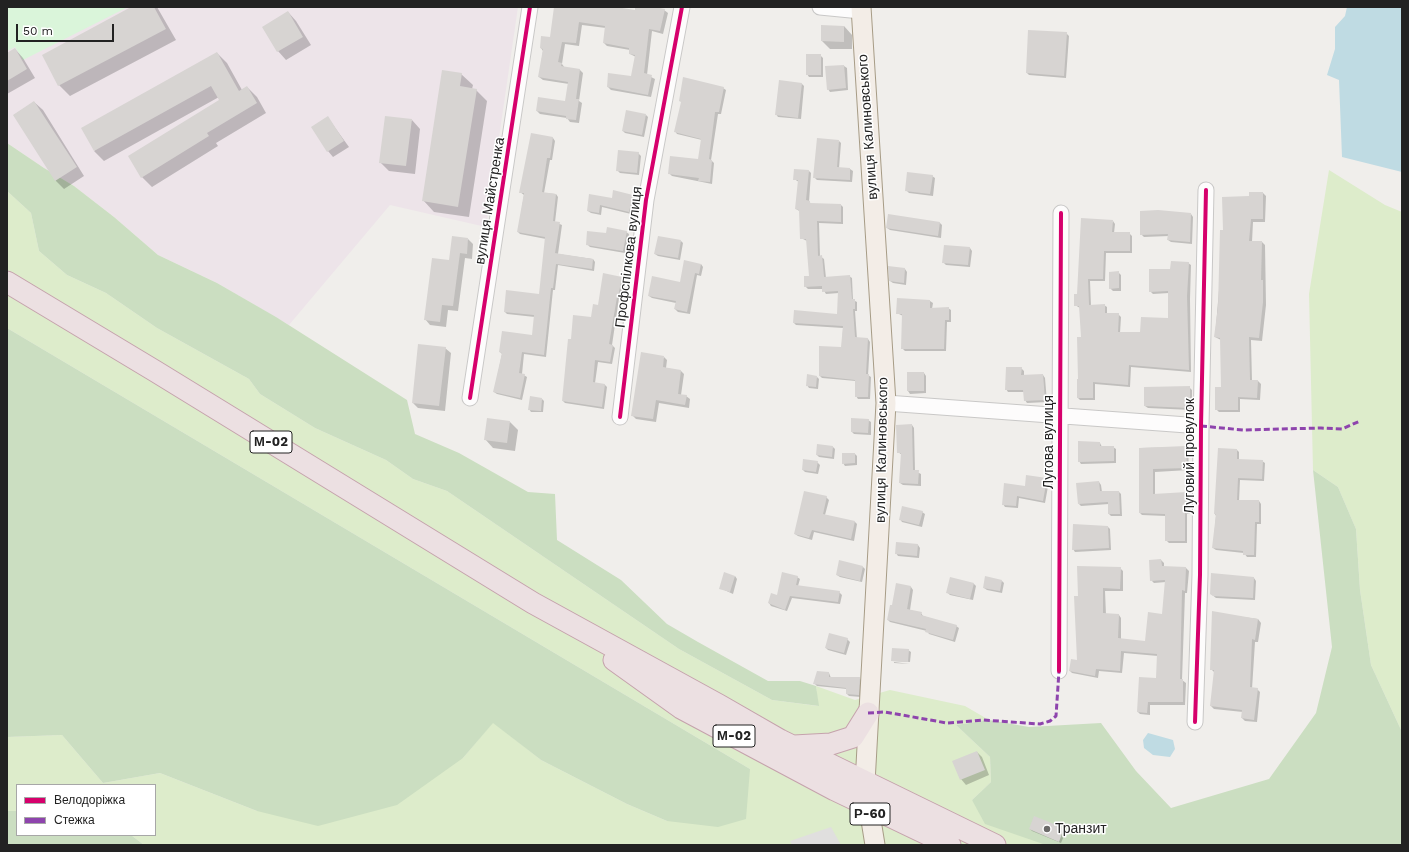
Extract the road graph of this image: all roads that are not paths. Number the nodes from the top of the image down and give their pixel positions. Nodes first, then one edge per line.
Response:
1 (530, 7) edge
2 (682, 7) edge
3 (820, 7) edge
4 (861, 9) edge
5 (1206, 190) dead end
6 (1061, 213) dead end
7 (7, 282) edge
8 (470, 398) dead end
9 (886, 403) junction
10 (620, 417) dead end
11 (1060, 417) junction
12 (1201, 426) junction
13 (533, 603) junction
14 (1059, 671) dead end
15 (868, 713) junction
16 (1195, 722) dead end
17 (791, 746) junction
18 (865, 783) junction
19 (869, 806) junction
20 (875, 845) edge
21 (924, 845) edge
22 (949, 845) edge
23 (994, 845) edge

1 - 8 street, вулиця Майстренка
2 - 10 street, Профспілкова вулиця
3 - 4 street
4 - 9 main road, вулиця Калиновського
5 - 12 street, Луговий провулок
6 - 11 street, Лугова вулиця
7 - 13 highway, М-02
9 - 11 street
9 - 15 main road, вулиця Калиновського
11 - 12 street
11 - 14 street, Лугова вулиця
12 - 16 street, Луговий провулок
13 - 17 highway, М-02
13 - 19 highway, М-02
15 - 17 highway
15 - 18 main road, вулиця Калиновського
17 - 18 highway, М-02
18 - 19 main road, вулиця Калиновського / Р-60
18 - 23 highway, М-02
19 - 20 main road, вулиця Калиновського / Р-60
19 - 22 highway, М-02
21 - 22 highway

